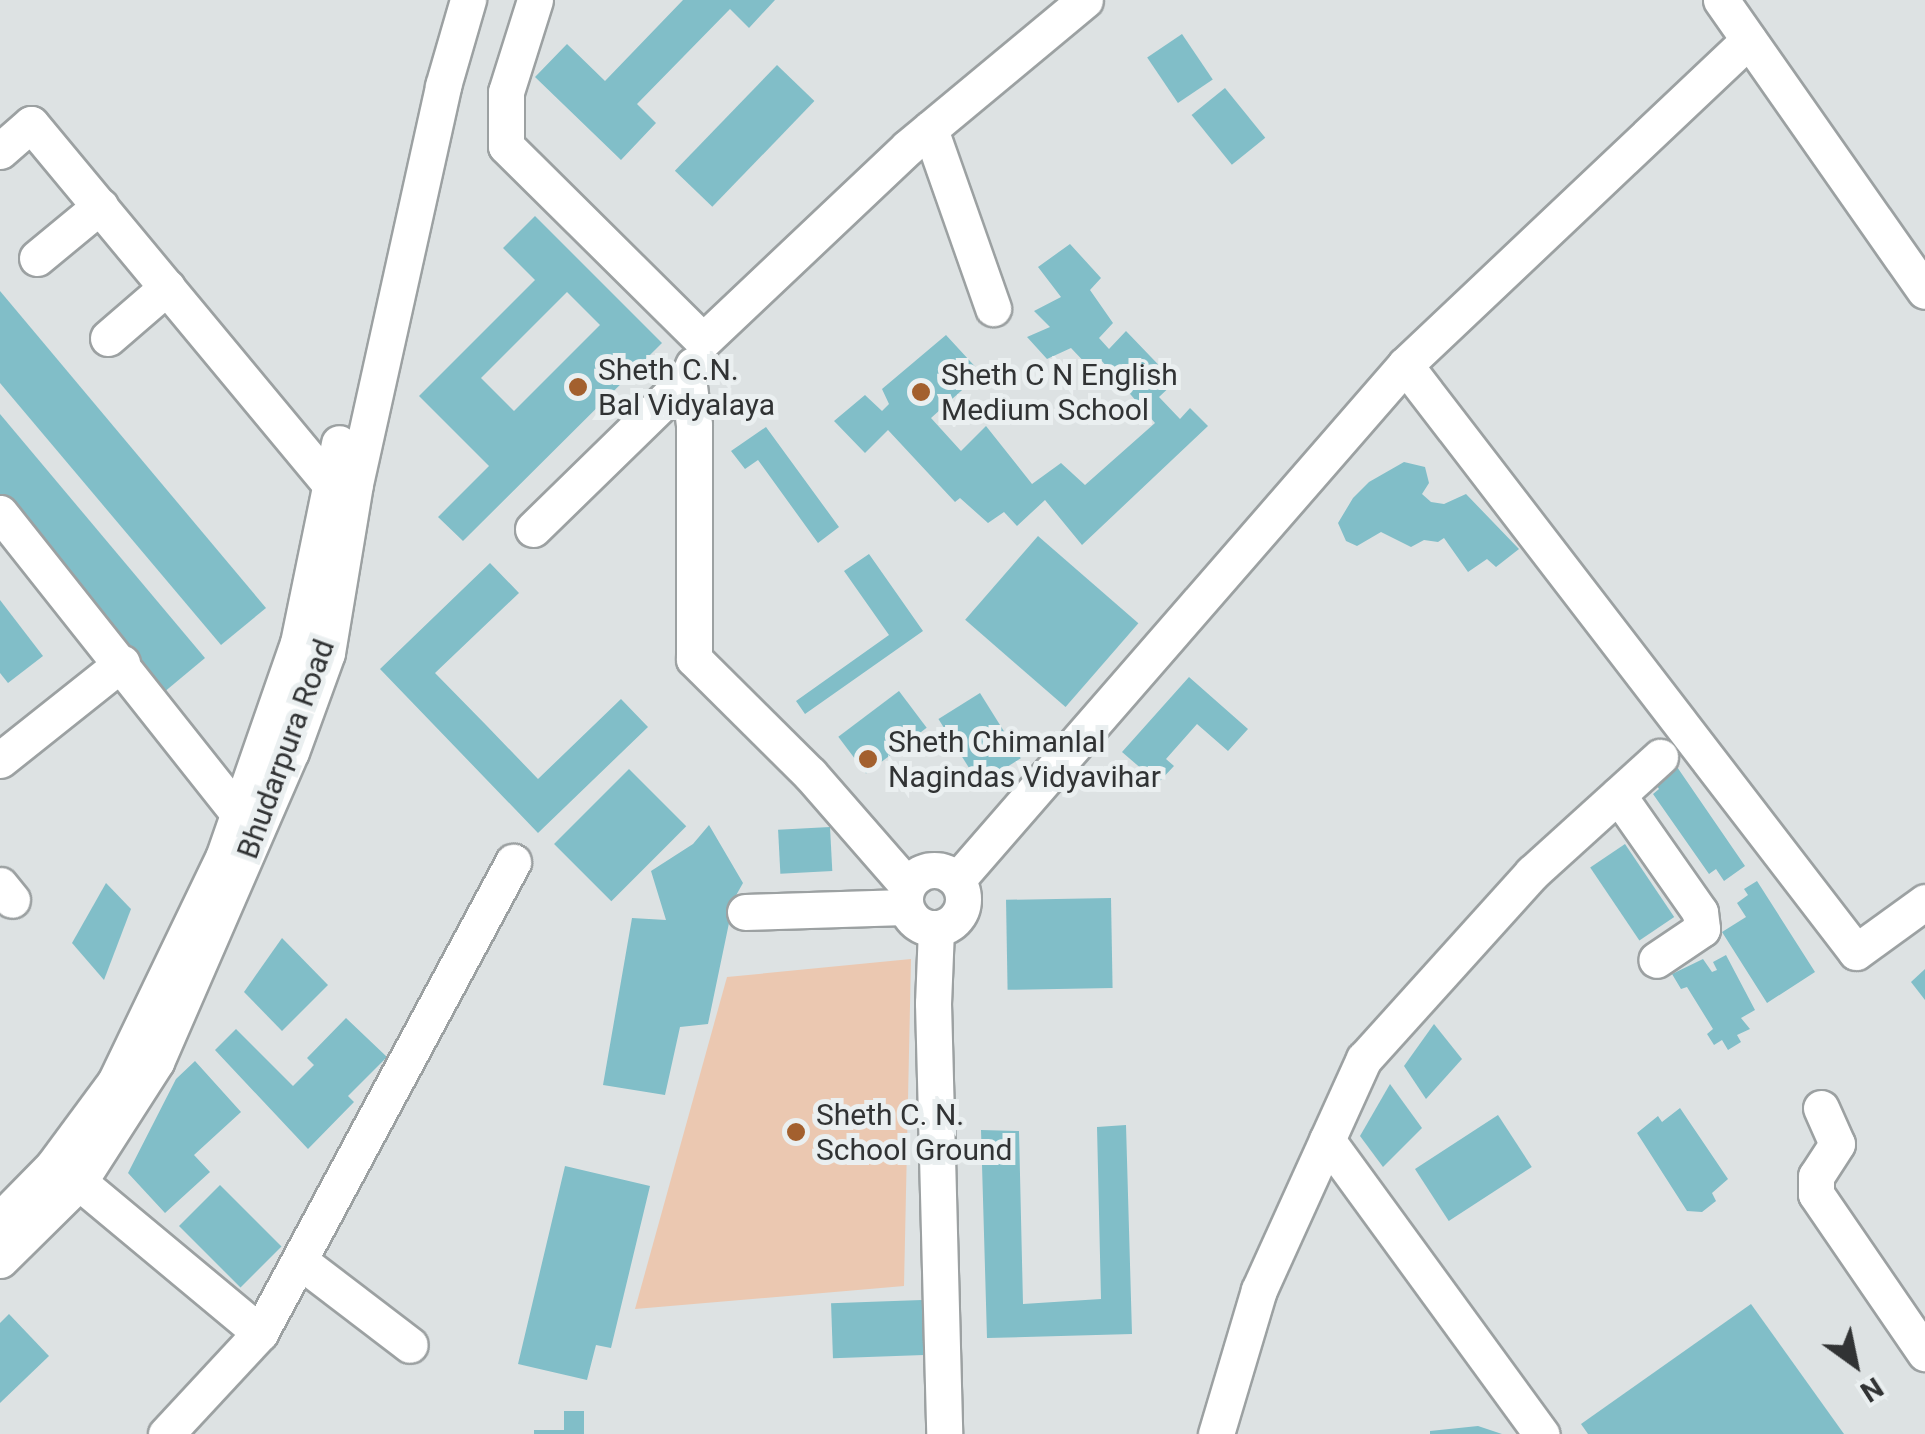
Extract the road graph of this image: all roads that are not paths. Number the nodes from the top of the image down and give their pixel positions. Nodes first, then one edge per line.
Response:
1 (445, 0) edge
2 (468, 0) edge
3 (535, 0) edge
4 (1085, 0) edge
5 (1721, 0) edge
6 (1749, 40) junction
7 (930, 129) junction
8 (0, 151) edge
9 (100, 206) junction
10 (397, 238) junction
11 (37, 258) dead end
12 (167, 288) junction
13 (1925, 292) edge
14 (993, 308) dead end
15 (108, 338) dead end
16 (703, 341) junction
17 (1404, 365) junction
18 (688, 378) junction
19 (342, 489) junction
20 (0, 513) edge
21 (533, 528) dead end
22 (122, 663) junction
23 (1660, 757) dead end
24 (0, 760) edge
25 (1618, 795) junction
26 (249, 823) junction
27 (514, 862) dead end
28 (957, 880) junction
29 (906, 896) junction
30 (1925, 902) edge
31 (745, 912) dead end
32 (936, 929) junction
33 (1656, 960) dead end
34 (1821, 1108) dead end
35 (1327, 1140) junction
36 (67, 1172) junction
37 (0, 1220) edge
38 (0, 1260) edge
39 (300, 1261) junction
40 (260, 1333) junction
41 (410, 1344) dead end
42 (1925, 1352) edge
43 (166, 1434) edge
44 (944, 1434) edge
45 (1216, 1434) edge
46 (1541, 1434) edge

1 - 10 street, Bhudarpura Road
2 - 10 street, Bhudarpura Road
3 - 16 street
4 - 7 street
5 - 6 street
6 - 13 street
6 - 17 street
7 - 14 street
7 - 16 street
8 - 9 street
9 - 11 street
9 - 12 street
10 - 19 street, Bhudarpura Road
12 - 15 street
12 - 19 street
16 - 18 street
17 - 28 street
17 - 30 street
18 - 21 street
18 - 29 street
19 - 26 street, Bhudarpura Road
20 - 22 street
22 - 24 street
22 - 26 street
23 - 25 street
25 - 33 street
25 - 35 street
26 - 36 street, Bhudarpura Road
27 - 39 street
28 - 29 street
28 - 32 street
29 - 31 street
29 - 32 street
32 - 44 street
34 - 42 street
35 - 45 street
35 - 46 street
36 - 37 street, Bhudarpura Road
36 - 38 street, Bhudarpura Road
36 - 40 street
39 - 40 street
39 - 41 street
40 - 43 street

